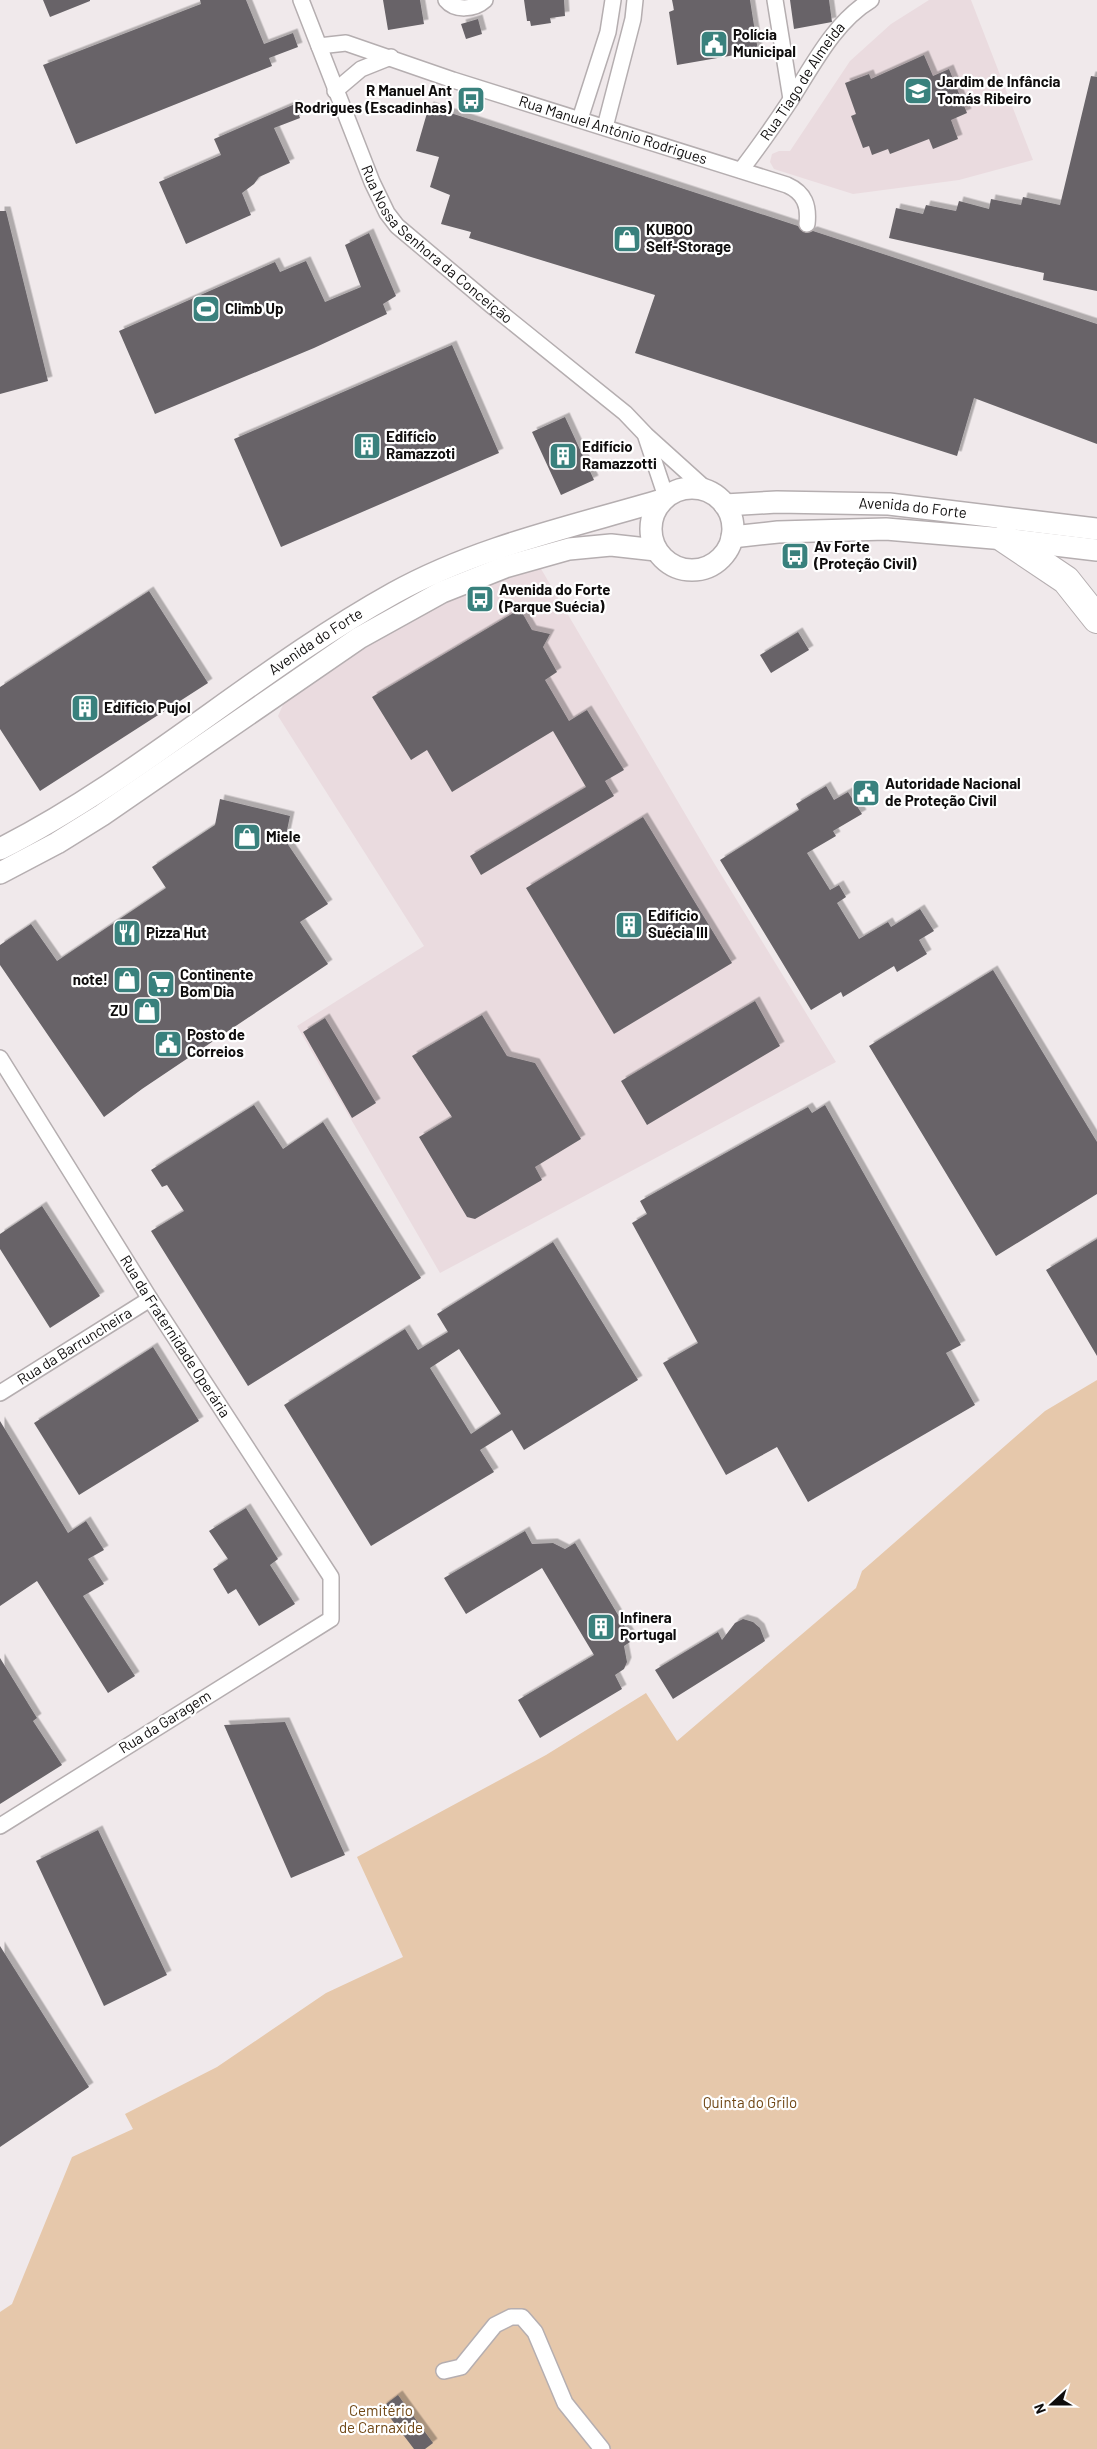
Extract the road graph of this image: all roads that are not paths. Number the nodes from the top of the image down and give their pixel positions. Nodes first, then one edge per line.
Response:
1 (301, 0) edge
2 (446, 0) edge
3 (484, 0) edge
4 (613, 0) edge
5 (635, 0) edge
6 (775, 0) edge
7 (866, 1) edge
8 (318, 46) junction
9 (391, 57) junction
10 (336, 90) junction
11 (791, 99) junction
12 (580, 119) junction
13 (605, 127) junction
14 (741, 170) junction
15 (807, 224) dead end
16 (646, 435) junction
17 (708, 491) junction
18 (664, 498) junction
19 (725, 505) junction
20 (1097, 529) edge
21 (732, 537) junction
22 (1005, 539) junction
23 (656, 550) junction
24 (1097, 550) edge
25 (1097, 619) edge
26 (0, 849) edge
27 (0, 873) edge
28 (2, 1064) edge
29 (150, 1299) junction
30 (0, 1394) edge
31 (331, 1619) joint
32 (0, 1826) edge
33 (444, 2371) dead end
34 (602, 2449) edge

1 - 8 street, Rua Nossa Senhora da Conceição
2 - 3 street
4 - 12 street
5 - 13 street
6 - 11 street
7 - 11 street, Rua Tiago de Almeida
8 - 9 street, Rua Manuel António Rodrigues
8 - 10 street, Rua Nossa Senhora da Conceição
9 - 10 street
9 - 12 street, Rua Manuel António Rodrigues
10 - 16 street, Rua Nossa Senhora da Conceição
11 - 14 street, Rua Tiago de Almeida
12 - 13 street, Rua Manuel António Rodrigues
13 - 14 street, Rua Manuel António Rodrigues
14 - 15 street, Rua Manuel António Rodrigues
16 - 17 street, Rua Nossa Senhora da Conceição
16 - 18 street, Rua Nossa Senhora da Conceição
17 - 18 street, Avenida do Forte
17 - 19 street
18 - 23 street
18 - 26 street, Avenida do Forte
19 - 20 street, Avenida do Forte
19 - 21 street
21 - 22 street, Avenida do Forte
21 - 23 street
22 - 24 street, Avenida do Forte
22 - 25 highway
23 - 27 street, Avenida do Forte
28 - 29 street, Rua da Fraternidade Operária
29 - 30 street, Rua da Barruncheira
29 - 31 street, Rua da Fraternidade Operária
31 - 32 street, Rua da Garagem
33 - 34 street

